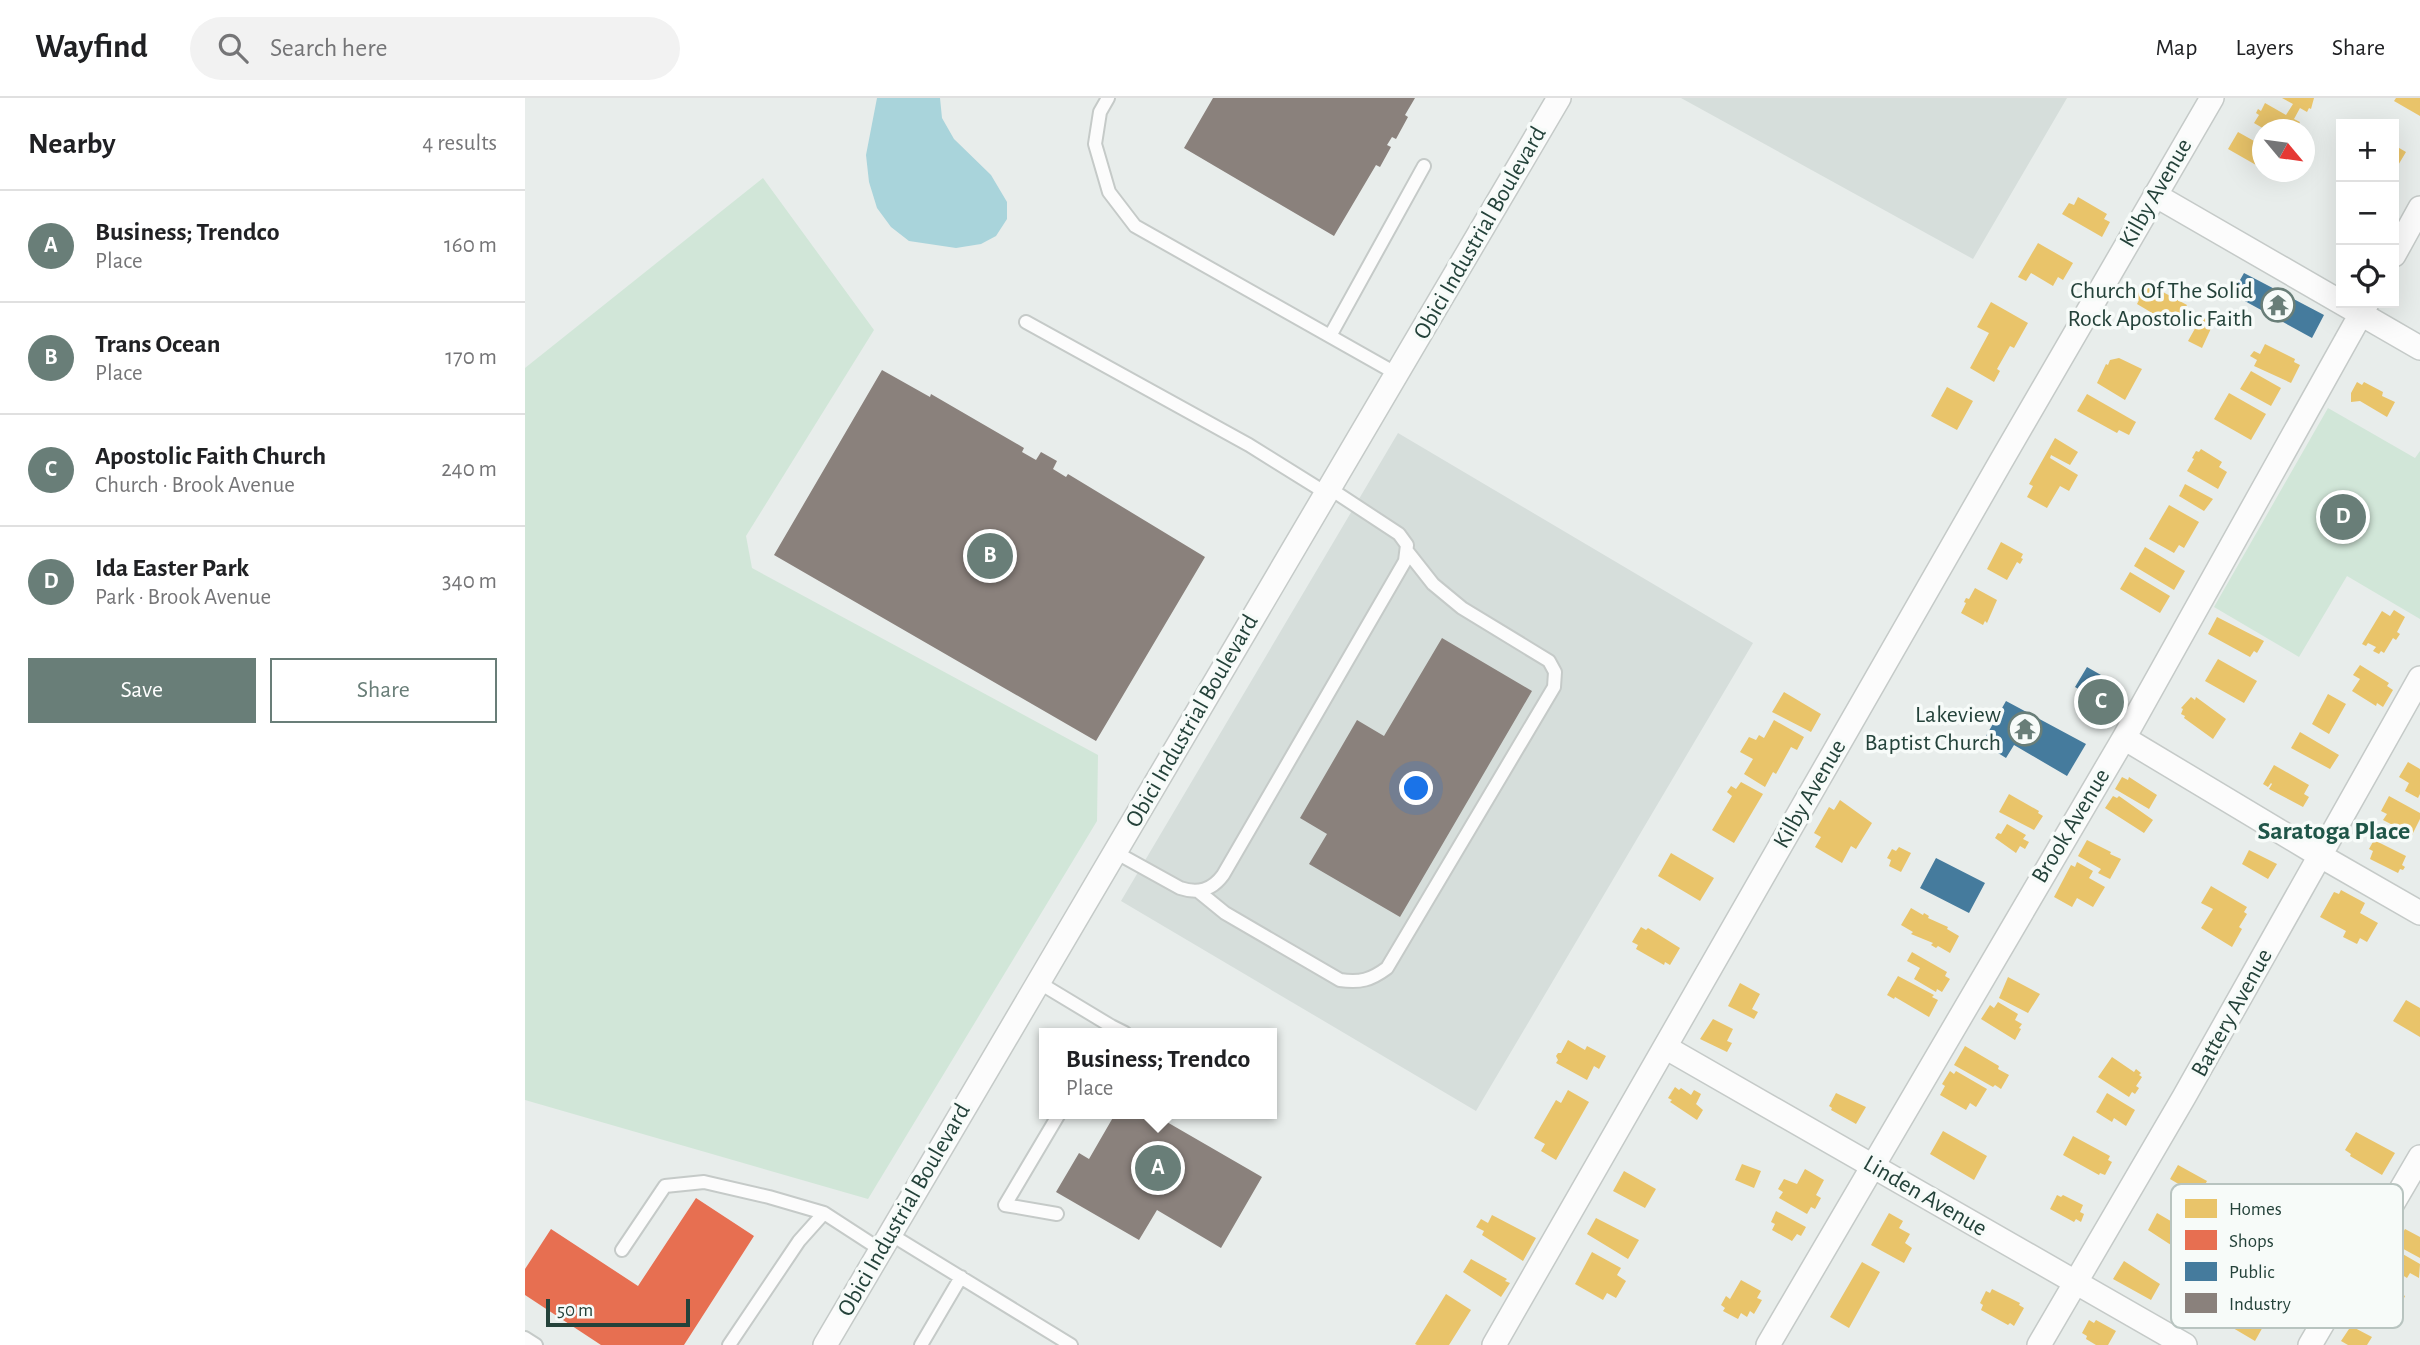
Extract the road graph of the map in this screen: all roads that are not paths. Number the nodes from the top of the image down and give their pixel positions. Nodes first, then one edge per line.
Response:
1 (1108, 98) edge
2 (1559, 98) edge
3 (2212, 98) edge
4 (1424, 166) dead end
5 (2155, 195) junction
6 (2420, 208) edge
7 (2399, 246) edge
8 (2363, 309) edge
9 (1026, 322) dead end
10 (1330, 337) junction
11 (2420, 348) edge
12 (1397, 374) junction
13 (1328, 490) junction
14 (1407, 551) junction
15 (2420, 678) edge
16 (2124, 738) junction
17 (1115, 852) junction
18 (2319, 855) junction
19 (1198, 891) junction
20 (2420, 913) edge
21 (1038, 982) junction
22 (1107, 1028) edge
23 (1665, 1047) junction
24 (1056, 1119) edge
25 (2420, 1157) edge
26 (1872, 1164) junction
27 (2403, 1186) edge
28 (824, 1213) junction
29 (1056, 1214) dead end
30 (886, 1242) junction
31 (622, 1250) dead end
32 (961, 1277) junction
33 (2074, 1283) junction
34 (2320, 1328) edge
35 (525, 1338) edge
36 (536, 1345) edge
37 (729, 1345) edge
38 (825, 1345) edge
39 (921, 1345) edge
40 (1071, 1345) edge
41 (1494, 1345) edge
42 (1768, 1345) edge
43 (2039, 1345) edge
44 (2185, 1345) edge
45 (2310, 1345) edge

1 - 10 lane
2 - 12 street, Obici Industrial Boulevard
3 - 5 street, Kilby Avenue
4 - 10 lane
5 - 8 street
5 - 23 street, Kilby Avenue
6 - 7 street
8 - 11 street
8 - 16 street, Brook Avenue
9 - 13 lane
10 - 12 lane
12 - 13 street, Obici Industrial Boulevard
13 - 14 lane
13 - 17 street, Obici Industrial Boulevard
14 - 19 lane
14 - 19 lane
15 - 18 street, Battery Avenue
16 - 18 street
16 - 26 street, Brook Avenue
17 - 19 lane
17 - 21 street, Obici Industrial Boulevard
18 - 20 street
18 - 33 street, Battery Avenue
21 - 22 lane
21 - 30 street, Obici Industrial Boulevard
23 - 26 street, Linden Avenue
23 - 41 street, Kilby Avenue
24 - 29 lane
25 - 27 street
26 - 33 street, Linden Avenue
26 - 42 street, Brook Avenue
28 - 30 lane
28 - 31 lane
28 - 37 lane
30 - 32 lane
30 - 38 street, Obici Industrial Boulevard
32 - 39 lane
32 - 40 lane
33 - 43 street, Battery Avenue
33 - 44 street, Linden Avenue
34 - 45 street
35 - 36 lane

